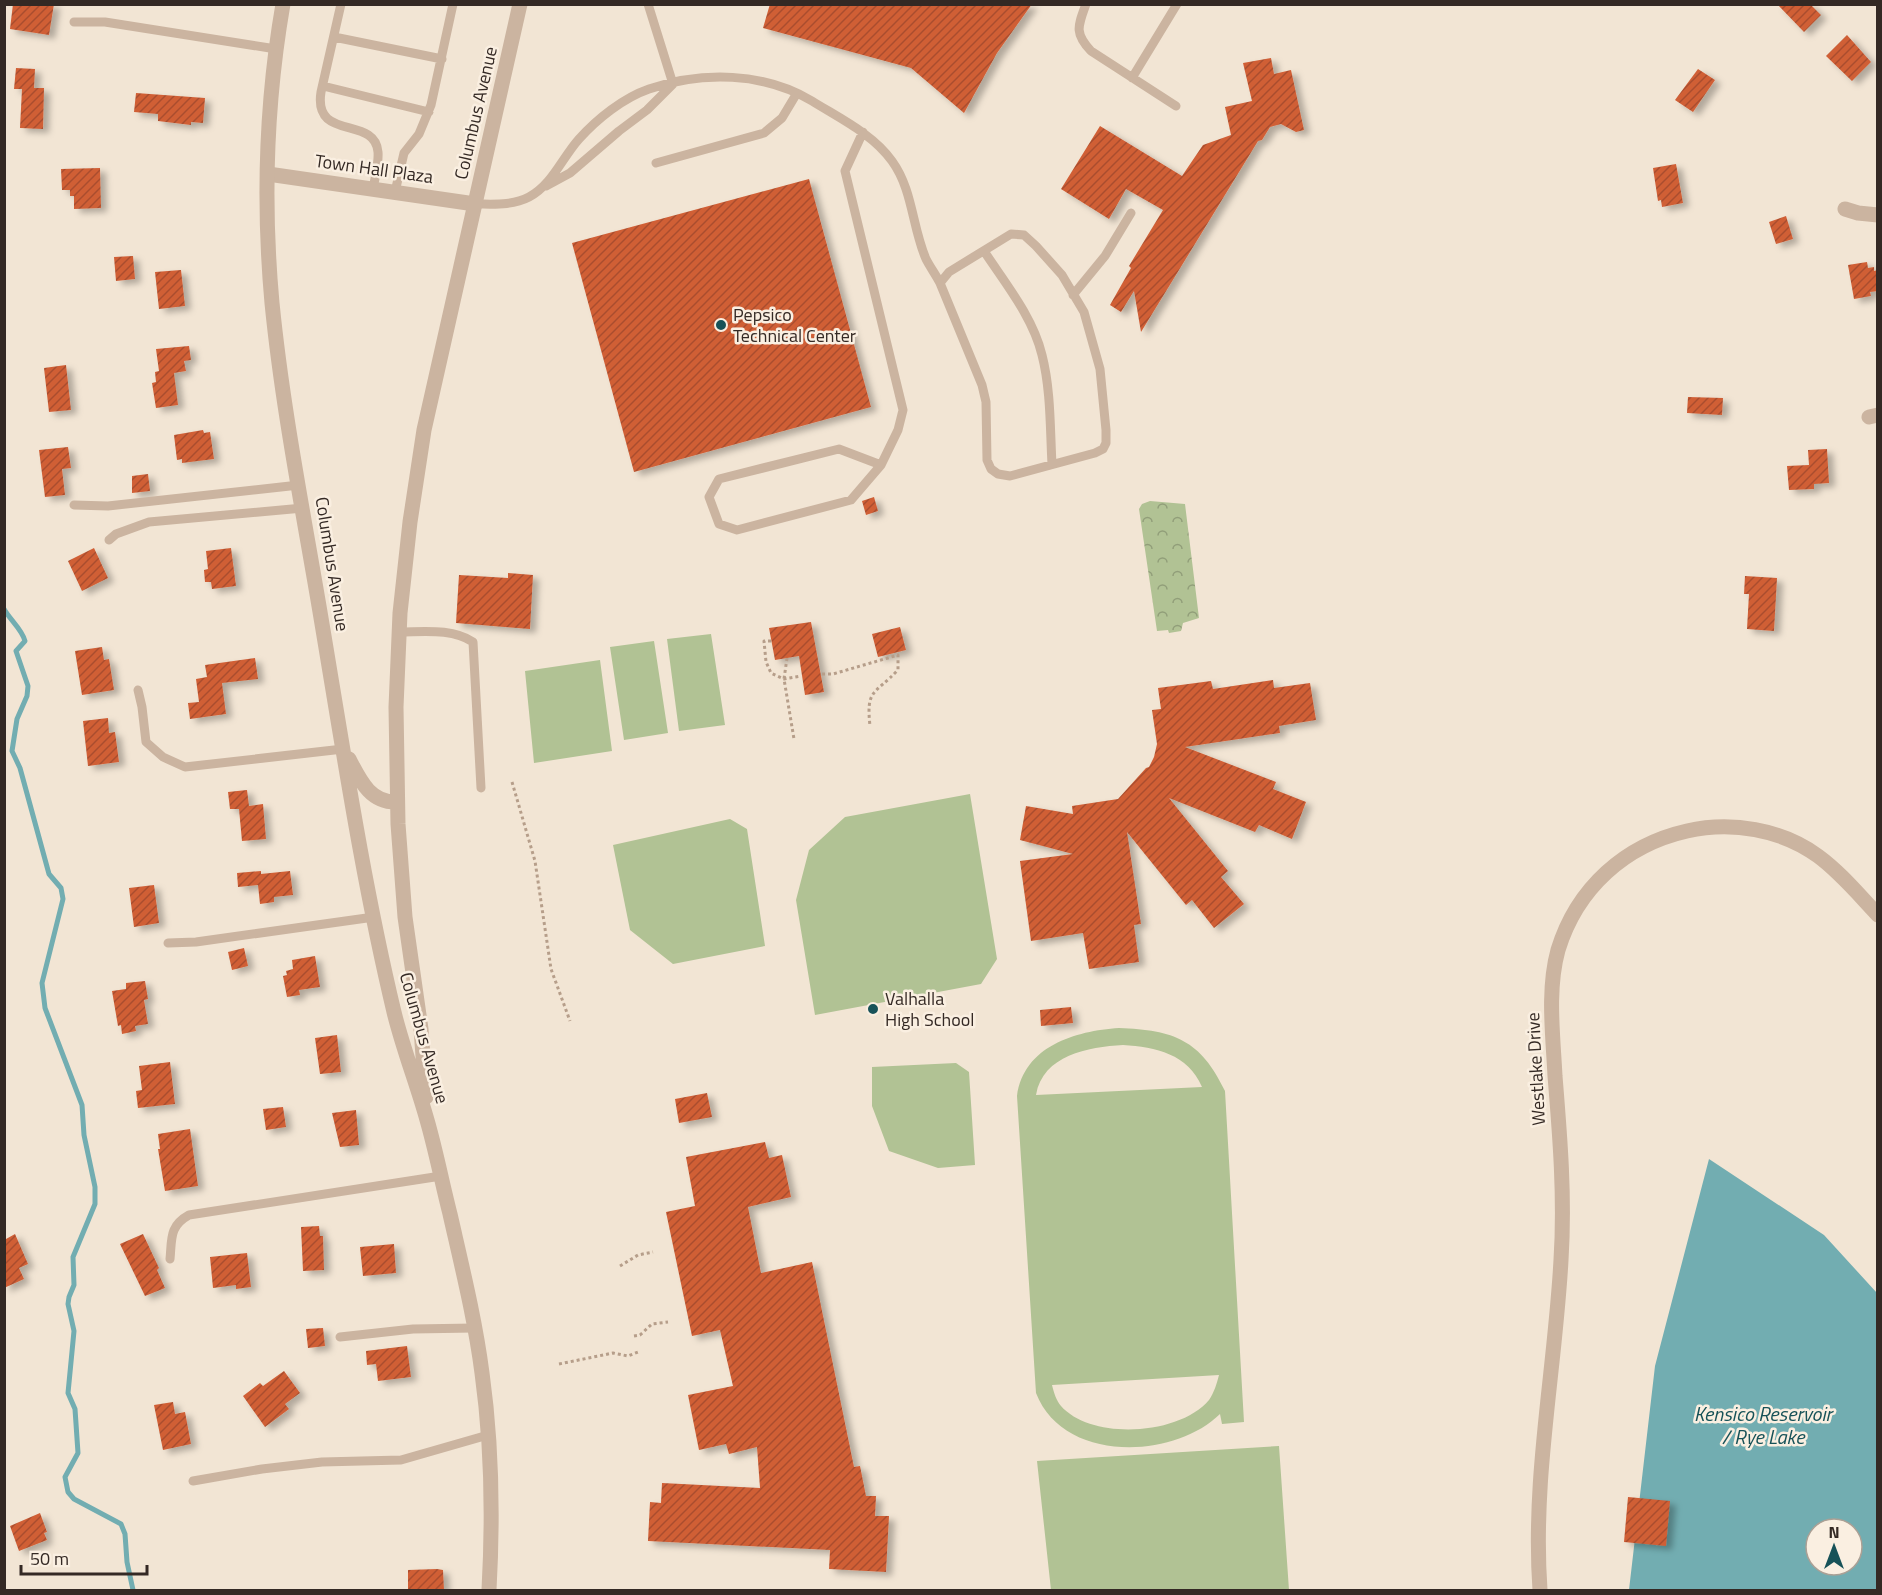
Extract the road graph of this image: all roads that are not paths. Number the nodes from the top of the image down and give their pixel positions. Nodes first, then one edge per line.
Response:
1 (283, 4) edge
2 (341, 4) edge
3 (453, 4) edge
4 (520, 4) edge
5 (648, 4) edge
6 (1086, 4) edge
7 (1177, 4) edge
8 (74, 22) dead end
9 (334, 37) junction
10 (276, 49) junction
11 (442, 59) junction
12 (1132, 78) junction
13 (673, 84) junction
14 (323, 86) junction
15 (797, 93) junction
16 (1176, 106) dead end
17 (429, 112) junction
18 (863, 132) junction
19 (656, 163) dead end
20 (268, 174) junction
21 (373, 189) junction
22 (542, 189) junction
23 (395, 192) junction
24 (475, 204) junction
25 (1845, 209) dead end
26 (1131, 213) dead end
27 (1878, 214) edge
28 (984, 251) junction
29 (940, 283) junction
30 (1073, 295) junction
31 (1052, 464) junction
32 (881, 465) junction
33 (299, 485) junction
34 (74, 505) dead end
35 (303, 508) junction
36 (110, 540) dead end
37 (399, 632) junction
38 (138, 690) dead end
39 (343, 749) junction
40 (481, 788) dead end
41 (397, 802) junction
42 (1878, 915) edge
43 (374, 916) junction
44 (168, 942) dead end
45 (428, 1121) junction
46 (441, 1176) junction
47 (170, 1259) dead end
48 (474, 1328) junction
49 (340, 1337) dead end
50 (488, 1435) junction
51 (193, 1481) dead end
52 (489, 1590) edge
53 (1540, 1590) edge

1 - 10 street, Columbus Avenue
2 - 9 lane
3 - 11 lane
4 - 24 street, Columbus Avenue
5 - 13 lane
6 - 12 lane
7 - 12 lane
8 - 10 lane
9 - 11 lane
9 - 14 lane
10 - 20 street, Columbus Avenue
11 - 17 lane
12 - 16 lane
13 - 15 lane
13 - 22 lane
13 - 22 lane
14 - 17 lane
14 - 21 lane
15 - 18 lane
15 - 19 lane
17 - 23 lane
18 - 29 lane
18 - 32 lane
20 - 21 street, Town Hall Plaza
20 - 33 street, Columbus Avenue
21 - 23 street, Town Hall Plaza
22 - 24 lane
23 - 24 street, Town Hall Plaza
24 - 37 street, Columbus Avenue
25 - 27 street
26 - 30 lane
28 - 29 lane
28 - 30 lane
28 - 31 lane
29 - 31 lane
30 - 31 lane
32 - 32 lane
33 - 34 lane
33 - 35 street, Columbus Avenue
35 - 36 lane
35 - 39 street, Columbus Avenue
37 - 40 lane
37 - 41 street, Columbus Avenue
38 - 39 lane
39 - 41 street
39 - 43 street, Columbus Avenue
41 - 45 street, Columbus Avenue
42 - 53 street, Westlake Drive
43 - 44 lane
43 - 45 street, Columbus Avenue
45 - 46 street, Columbus Avenue
46 - 47 lane
46 - 48 street, Columbus Avenue
48 - 49 lane
48 - 50 street, Columbus Avenue
50 - 51 lane
50 - 52 street, Columbus Avenue

